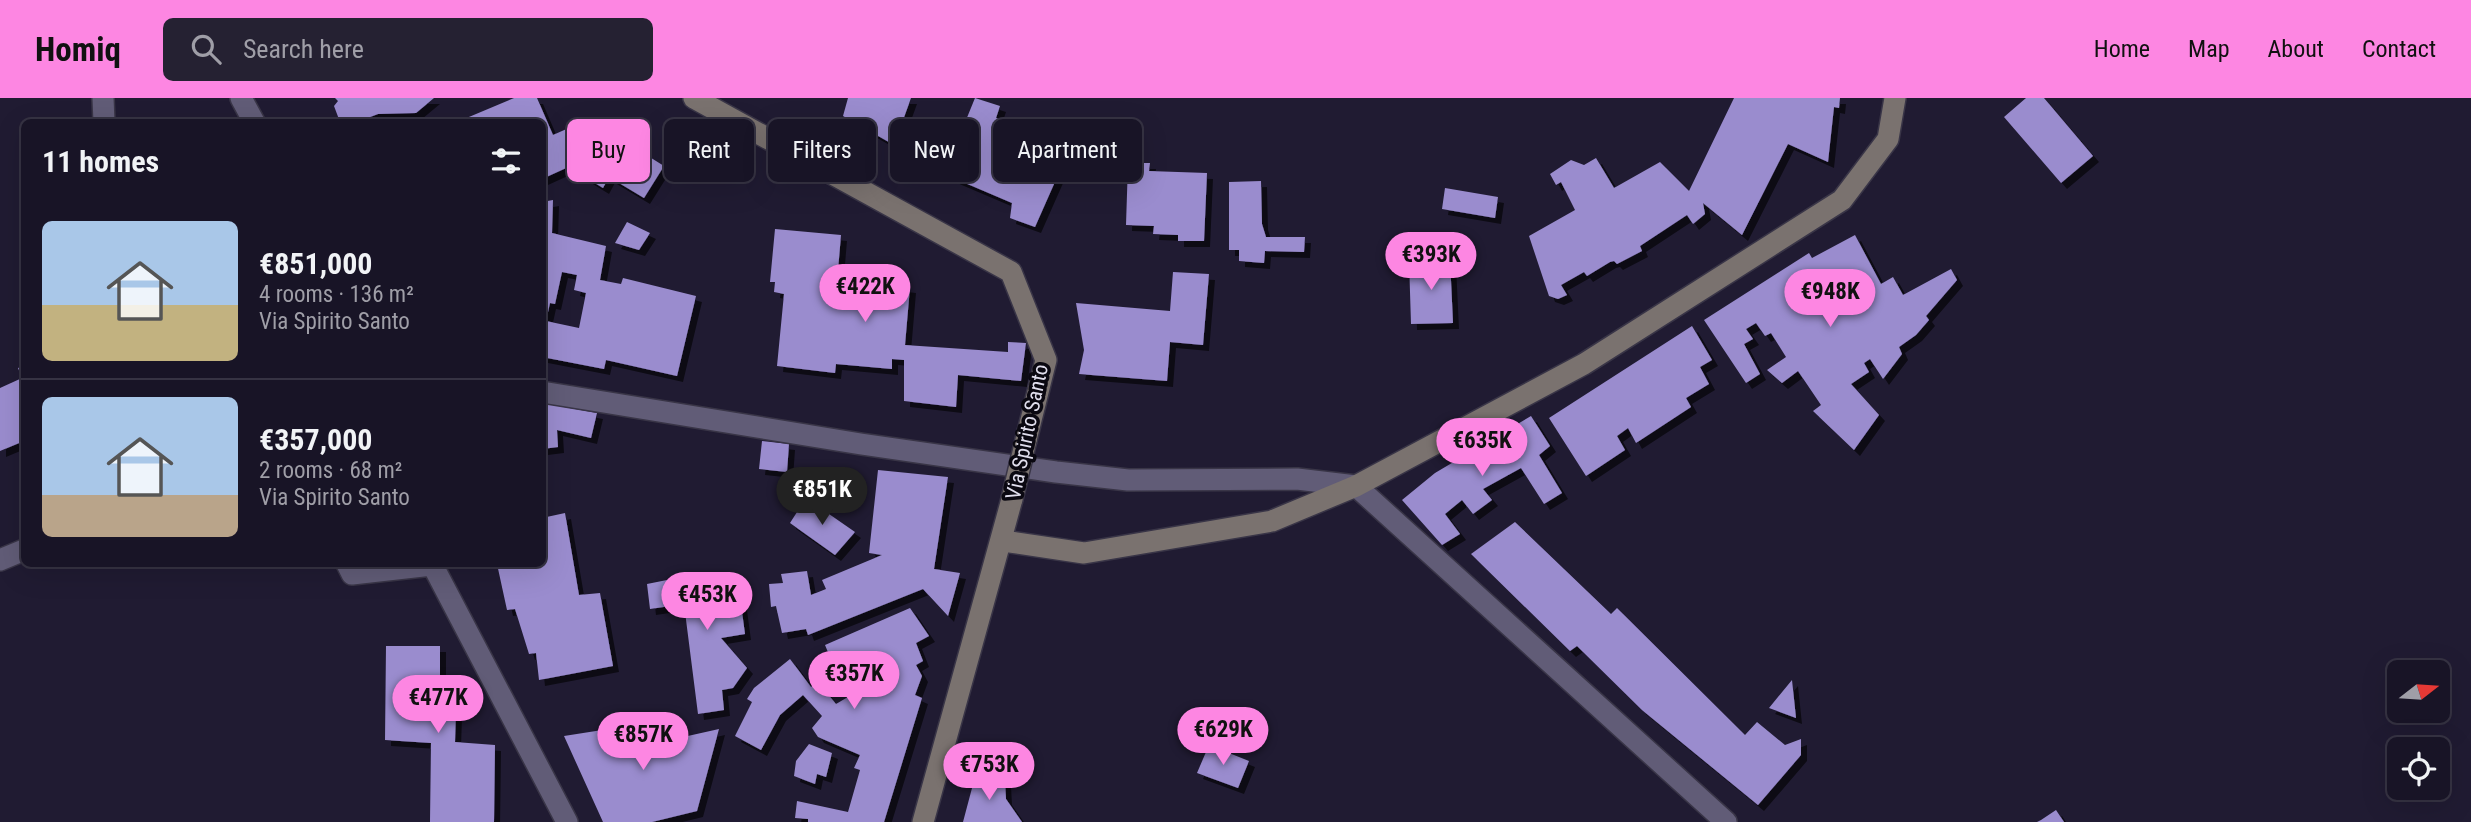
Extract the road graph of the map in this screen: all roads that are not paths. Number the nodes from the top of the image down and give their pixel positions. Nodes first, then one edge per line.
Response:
1 (103, 98) edge
2 (241, 98) edge
3 (694, 98) edge
4 (1895, 98) edge
5 (103, 119) edge
6 (252, 119) edge
7 (546, 393) edge
8 (1356, 486) junction
9 (1003, 541) junction
10 (21, 551) edge
11 (0, 560) edge
12 (349, 567) edge
13 (405, 567) edge
14 (434, 567) edge
15 (567, 822) edge
16 (923, 822) edge
17 (1726, 822) edge

1 - 5 street
2 - 6 street
3 - 9 street, Via Spirito Santo, bridge
4 - 8 street
7 - 8 street
8 - 9 street
8 - 17 street
9 - 16 street, Via Spirito Santo
10 - 11 street
12 - 13 street
14 - 15 street

